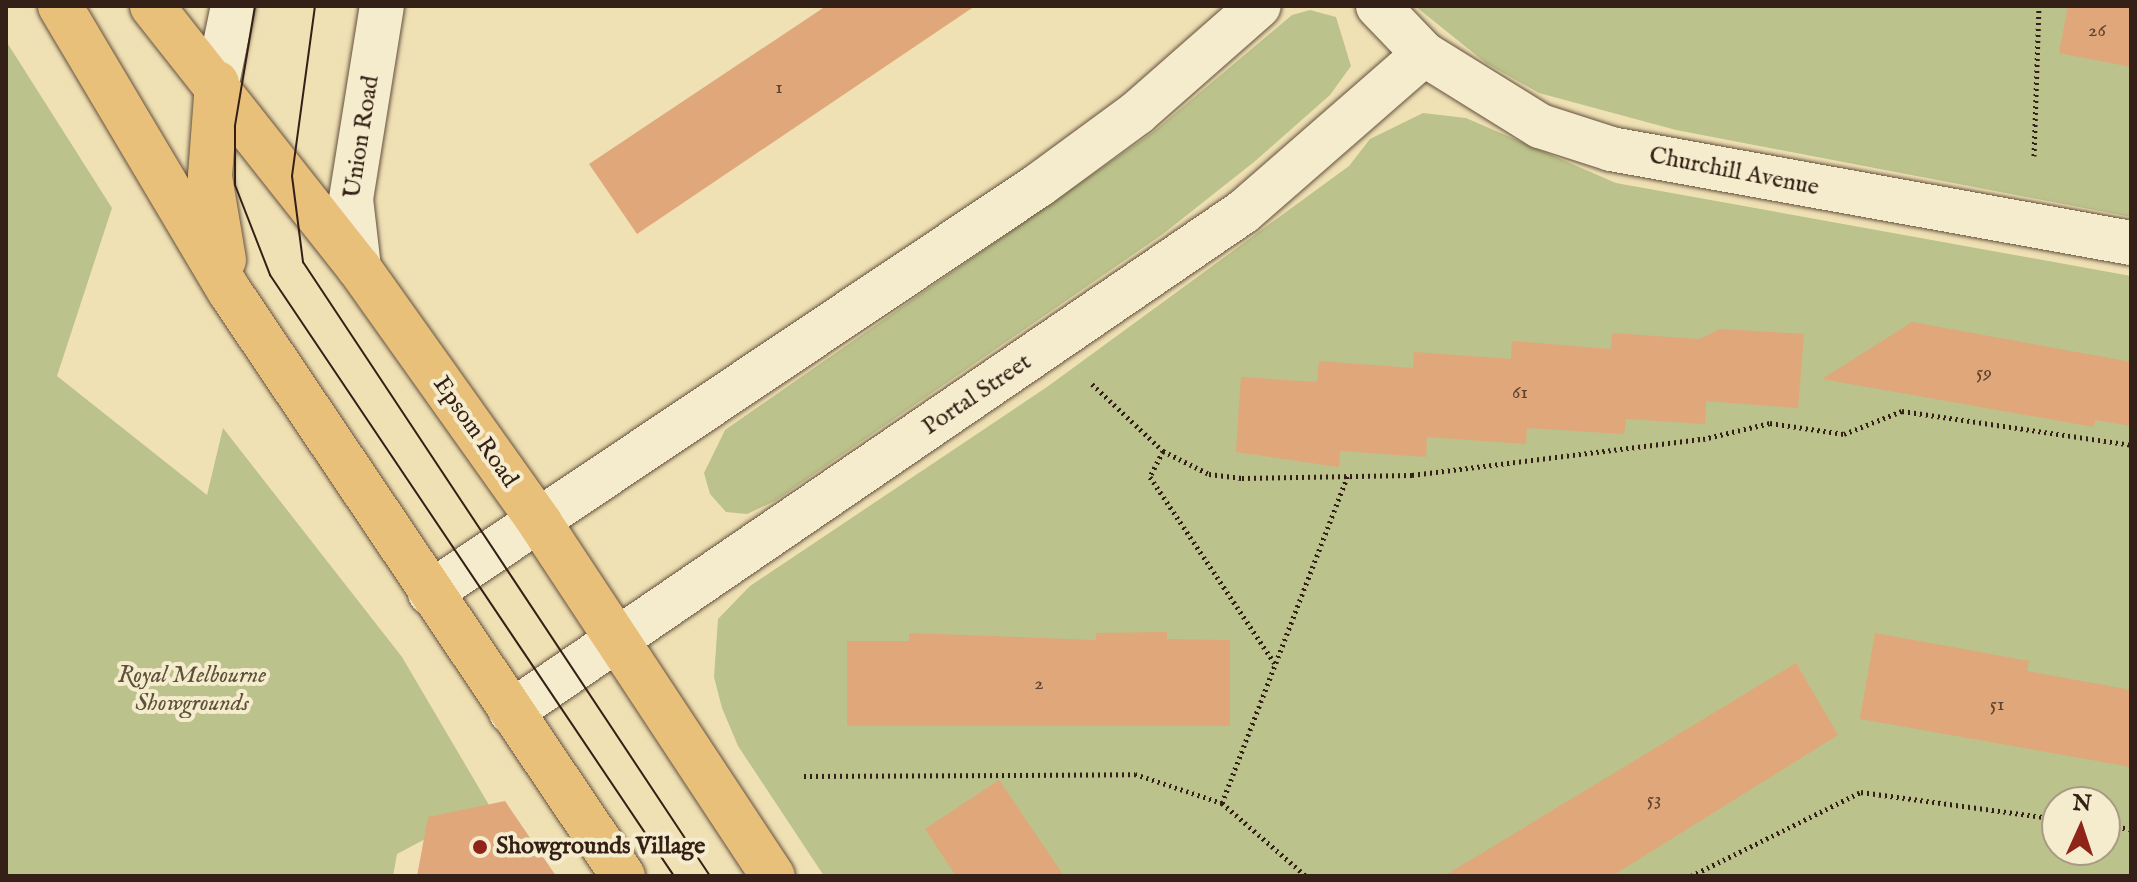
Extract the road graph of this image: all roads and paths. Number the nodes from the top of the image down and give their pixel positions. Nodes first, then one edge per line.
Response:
1 (60, 6) edge
2 (152, 6) edge
3 (233, 6) edge
4 (382, 6) edge
5 (1259, 6) edge
6 (1378, 6) edge
7 (2039, 6) edge
8 (1424, 54) junction
9 (217, 83) junction
10 (2034, 156) dead end
11 (2131, 243) edge
12 (359, 268) junction
13 (246, 313) junction
14 (1092, 384) dead end
15 (2131, 445) edge
16 (1163, 451) junction
17 (1348, 475) junction
18 (540, 523) junction
19 (430, 593) junction
20 (616, 642) junction
21 (1275, 664) junction
22 (511, 712) junction
23 (804, 776) dead end
24 (1222, 803) junction
25 (2041, 817) edge
26 (623, 876) edge
27 (773, 876) edge
28 (1306, 876) edge
29 (1691, 876) edge

1 - 13 main road
2 - 9 main road, Epsom Road
3 - 9 street
4 - 12 street, Union Road
5 - 18 street
6 - 8 street, Churchill Avenue
7 - 10 path
8 - 11 street, Churchill Avenue
8 - 20 street, Portal Street
9 - 12 main road, Epsom Road
9 - 13 main road
12 - 18 main road, Epsom Road
13 - 19 main road
14 - 16 path
15 - 17 path
16 - 17 path
16 - 21 path
17 - 21 path
18 - 19 street
18 - 20 main road, Epsom Road
19 - 22 main road
20 - 22 street, Portal Street
20 - 27 main road, Epsom Road
21 - 24 path
22 - 26 main road
23 - 24 path
24 - 28 path
25 - 29 path

